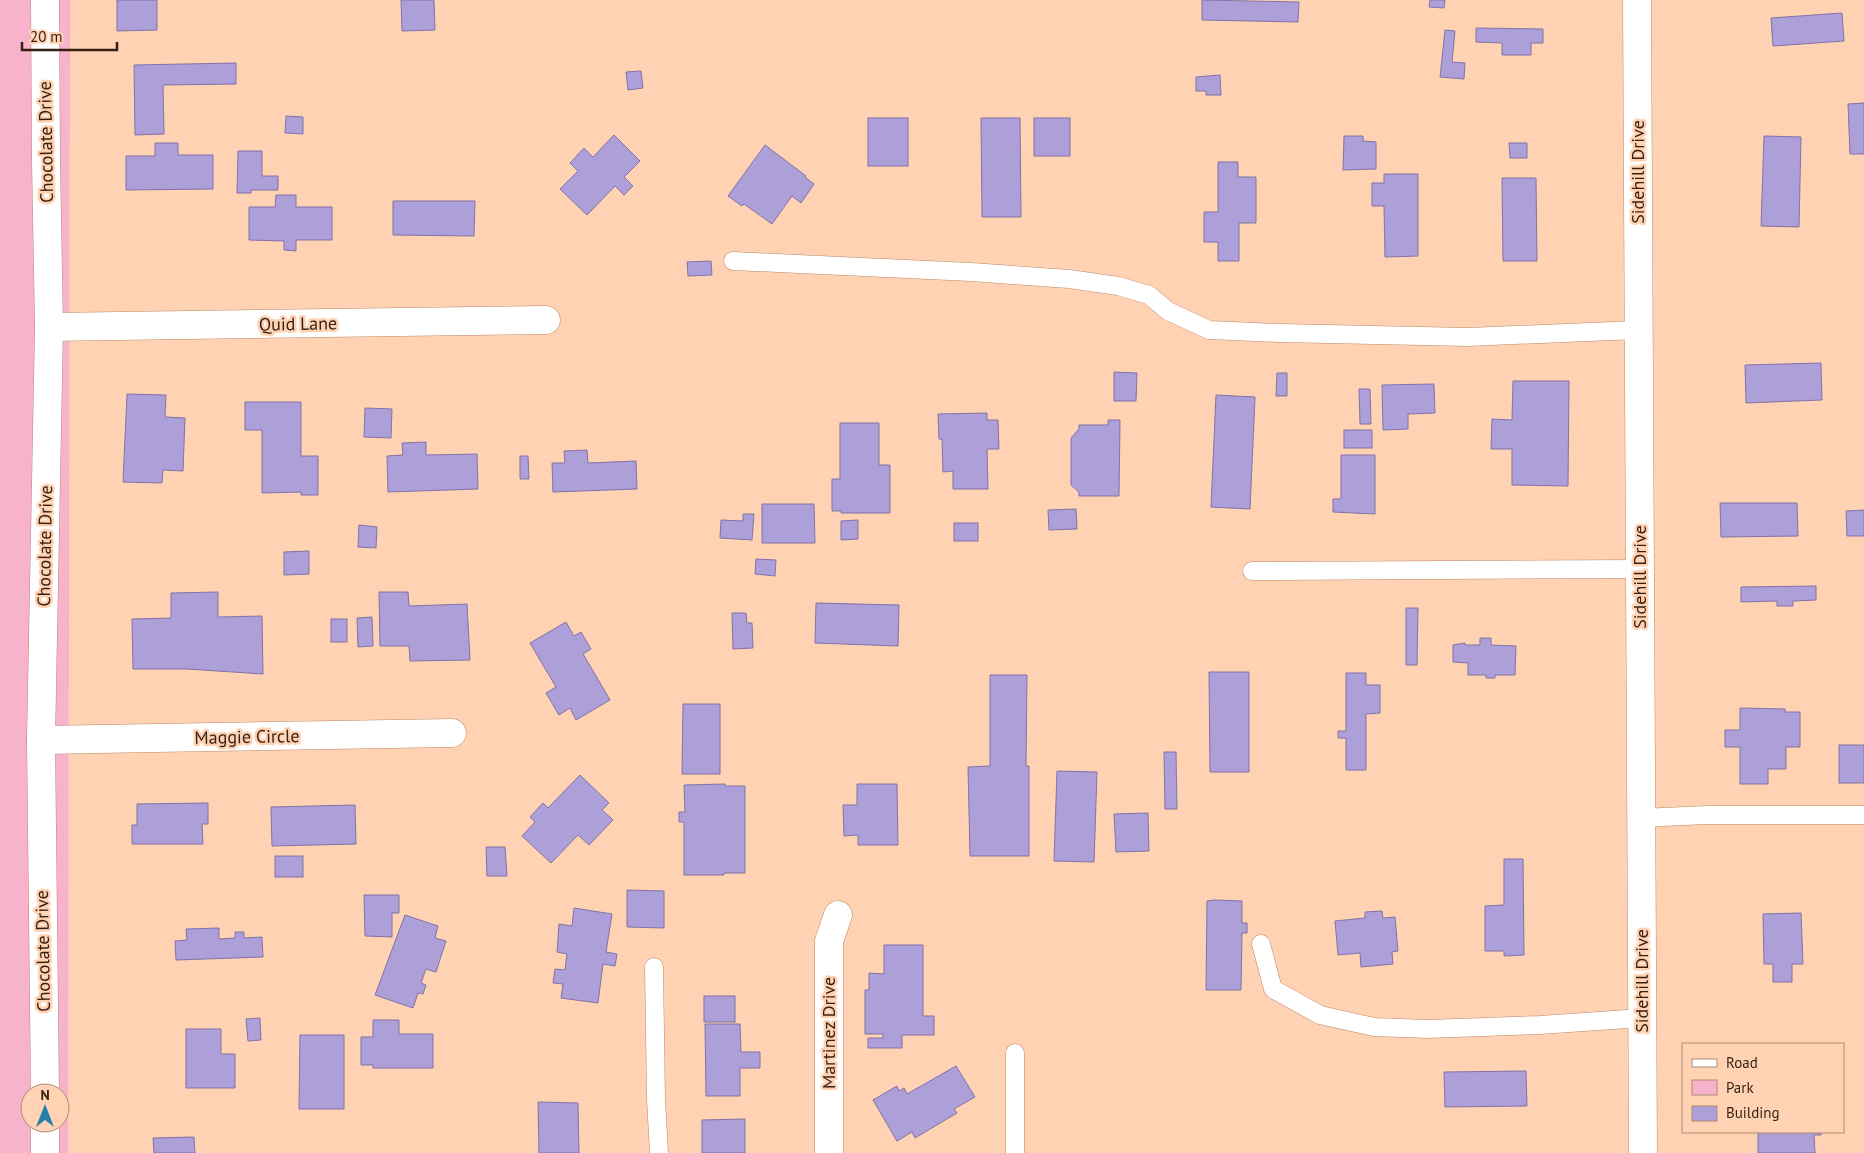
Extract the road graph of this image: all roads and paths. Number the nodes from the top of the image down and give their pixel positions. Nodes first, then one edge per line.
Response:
1 (45, 0) edge
2 (1637, 0) edge
3 (733, 261) dead end
4 (546, 320) dead end
5 (50, 327) junction
6 (1638, 330) junction
7 (1640, 568) junction
8 (1252, 571) dead end
9 (452, 733) dead end
10 (41, 740) junction
11 (1864, 815) edge
12 (1641, 818) junction
13 (838, 915) dead end
14 (1261, 944) dead end
15 (654, 967) dead end
16 (1642, 1018) junction
17 (1015, 1053) dead end
18 (44, 1083) edge
19 (45, 1133) edge
20 (45, 1153) edge
21 (659, 1153) edge
22 (828, 1153) edge
23 (1015, 1153) edge
24 (1643, 1153) edge

1 - 5 street, Chocolate Drive
2 - 6 street, Sidehill Drive
3 - 6 lane
4 - 5 street, Quid Lane
5 - 10 street, Chocolate Drive
6 - 7 street, Sidehill Drive
7 - 8 lane
7 - 12 street, Sidehill Drive
9 - 10 street, Maggie Circle
10 - 18 street, Chocolate Drive
11 - 12 lane
12 - 16 street, Sidehill Drive
13 - 22 street, Martinez Drive
14 - 16 lane
15 - 21 lane
16 - 24 street, Sidehill Drive
17 - 23 lane
19 - 20 street

